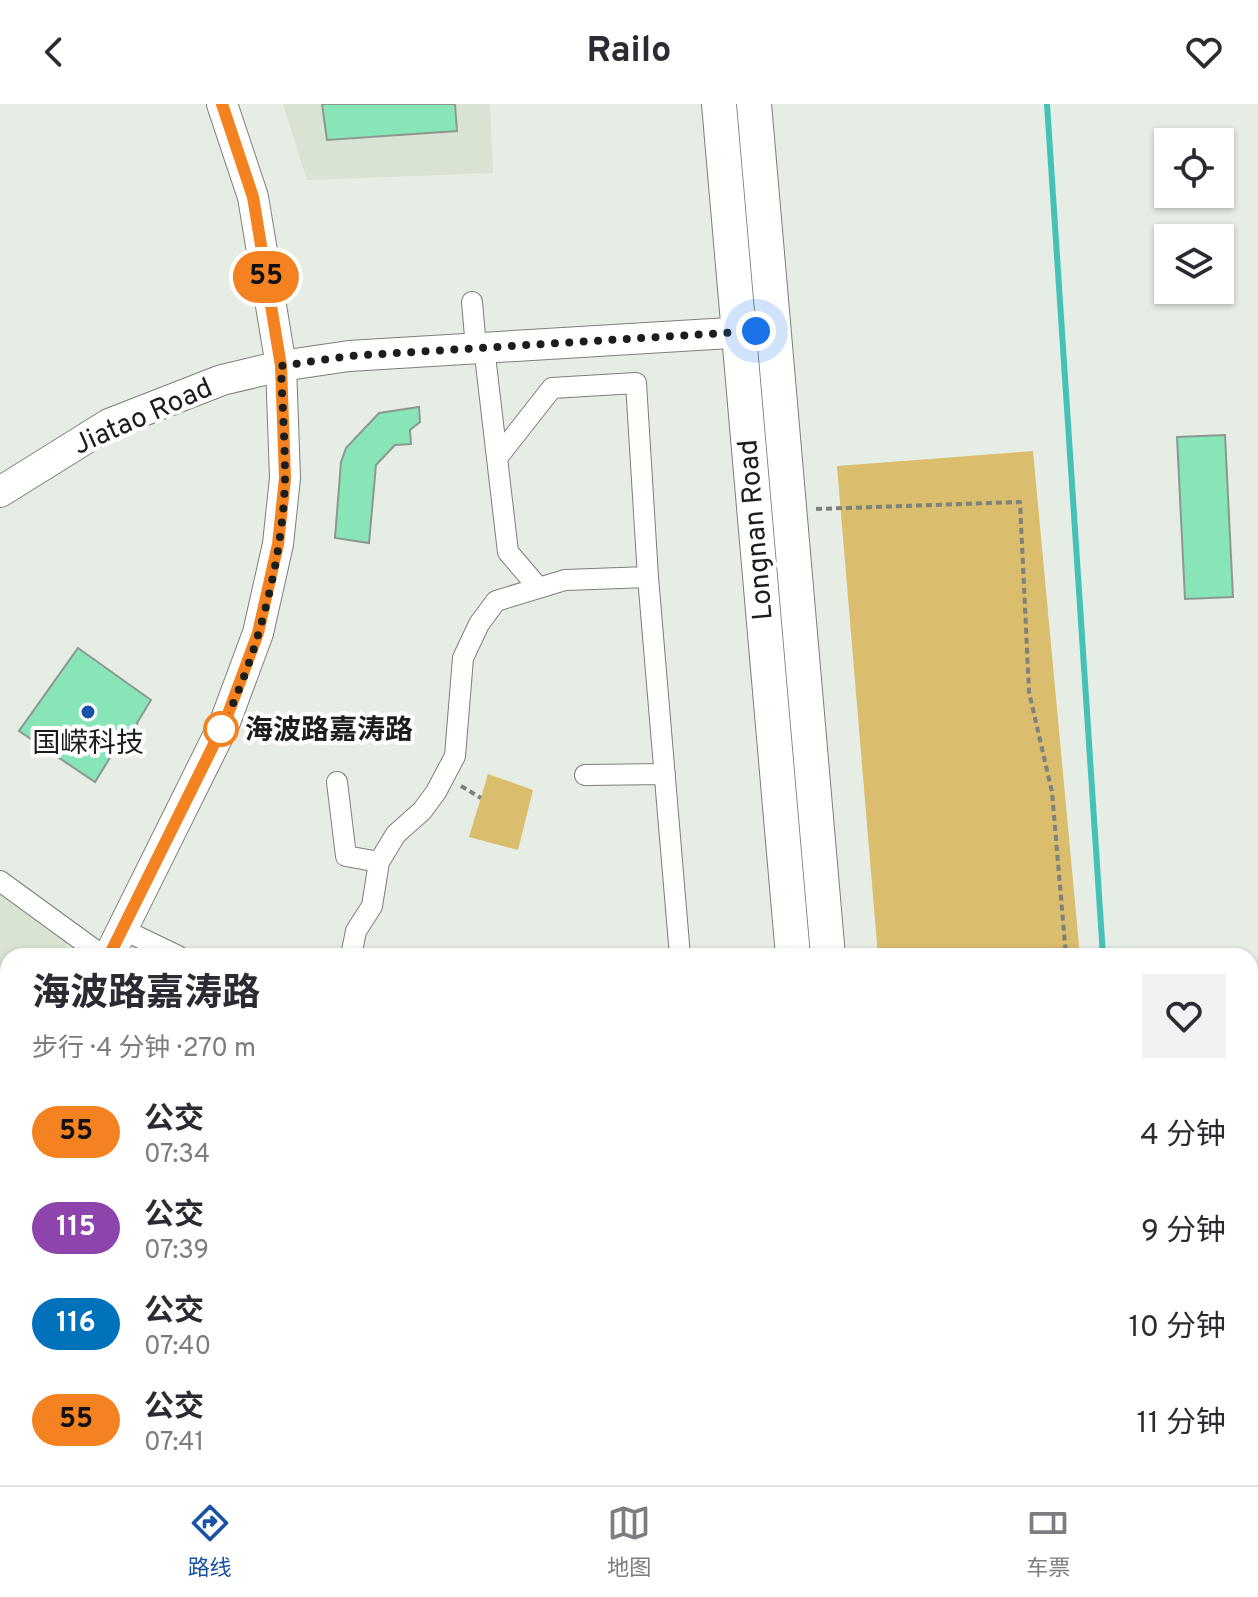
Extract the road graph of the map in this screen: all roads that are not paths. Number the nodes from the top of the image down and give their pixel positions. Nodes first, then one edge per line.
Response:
1 (222, 104) edge
2 (719, 104) edge
3 (754, 104) edge
4 (472, 302) dead end
5 (773, 330) junction
6 (738, 332) junction
7 (480, 348) junction
8 (281, 366) junction
9 (497, 458) junction
10 (0, 492) edge
11 (648, 577) junction
12 (537, 586) junction
13 (665, 774) junction
14 (585, 775) dead end
15 (337, 782) dead end
16 (379, 862) junction
17 (0, 881) edge
18 (114, 945) edge
19 (353, 948) edge
20 (679, 948) edge
21 (792, 948) edge
22 (827, 948) edge

1 - 8 street
2 - 6 main road, Longnan Road
3 - 5 main road, Longnan Road
4 - 7 street
5 - 6 street, Jiatao Road
5 - 22 main road, Longnan Road
6 - 7 street, Jiatao Road
6 - 21 main road, Longnan Road
7 - 8 street, Jiatao Road
7 - 9 street
8 - 10 street, Jiatao Road
8 - 18 street
9 - 11 street
9 - 12 street
11 - 12 street
11 - 13 street
12 - 16 street
13 - 14 street
13 - 20 street
15 - 16 street
16 - 19 street
17 - 18 street

